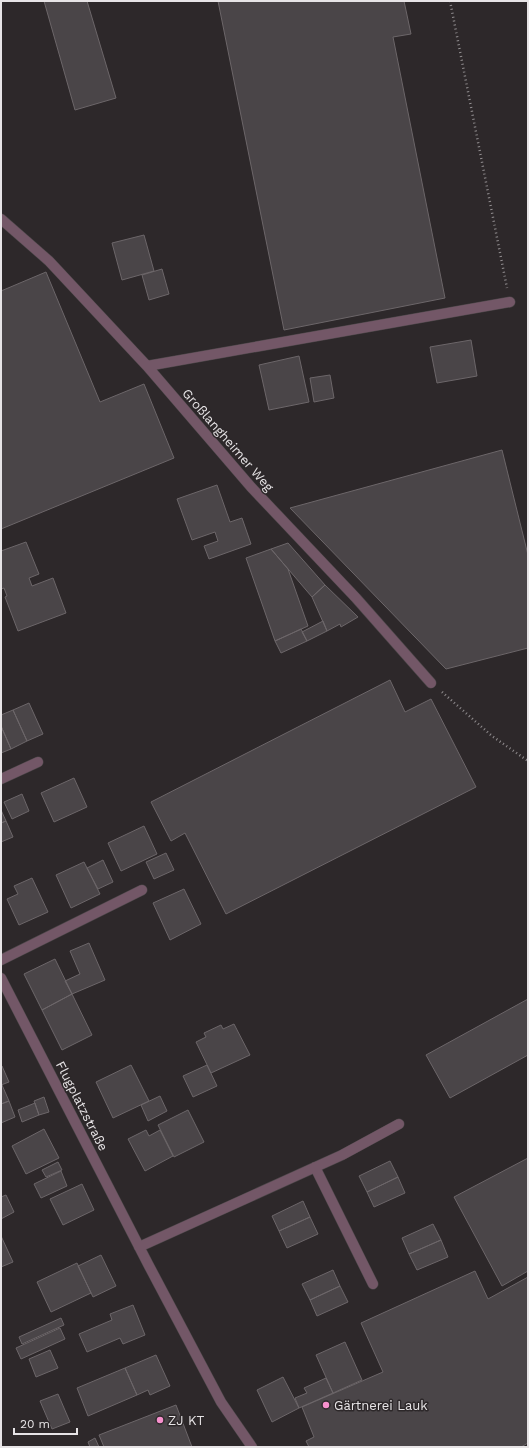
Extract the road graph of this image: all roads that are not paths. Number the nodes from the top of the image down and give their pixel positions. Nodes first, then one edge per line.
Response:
1 (1, 219) edge
2 (510, 302) road end
3 (147, 366) junction
4 (431, 683) road end
5 (38, 762) dead end
6 (1, 779) edge
7 (142, 890) dead end
8 (1, 960) edge
9 (1, 978) edge
10 (399, 1124) dead end
11 (315, 1167) junction
12 (139, 1247) junction
13 (373, 1284) dead end
14 (252, 1447) edge

1 - 3 street, Großlangheimer Weg
2 - 3 street
3 - 4 street, Großlangheimer Weg
5 - 6 street
7 - 8 street
9 - 12 street, Flugplatzstraße
10 - 11 street
11 - 12 street
11 - 13 street
12 - 14 street, Flugplatzstraße

